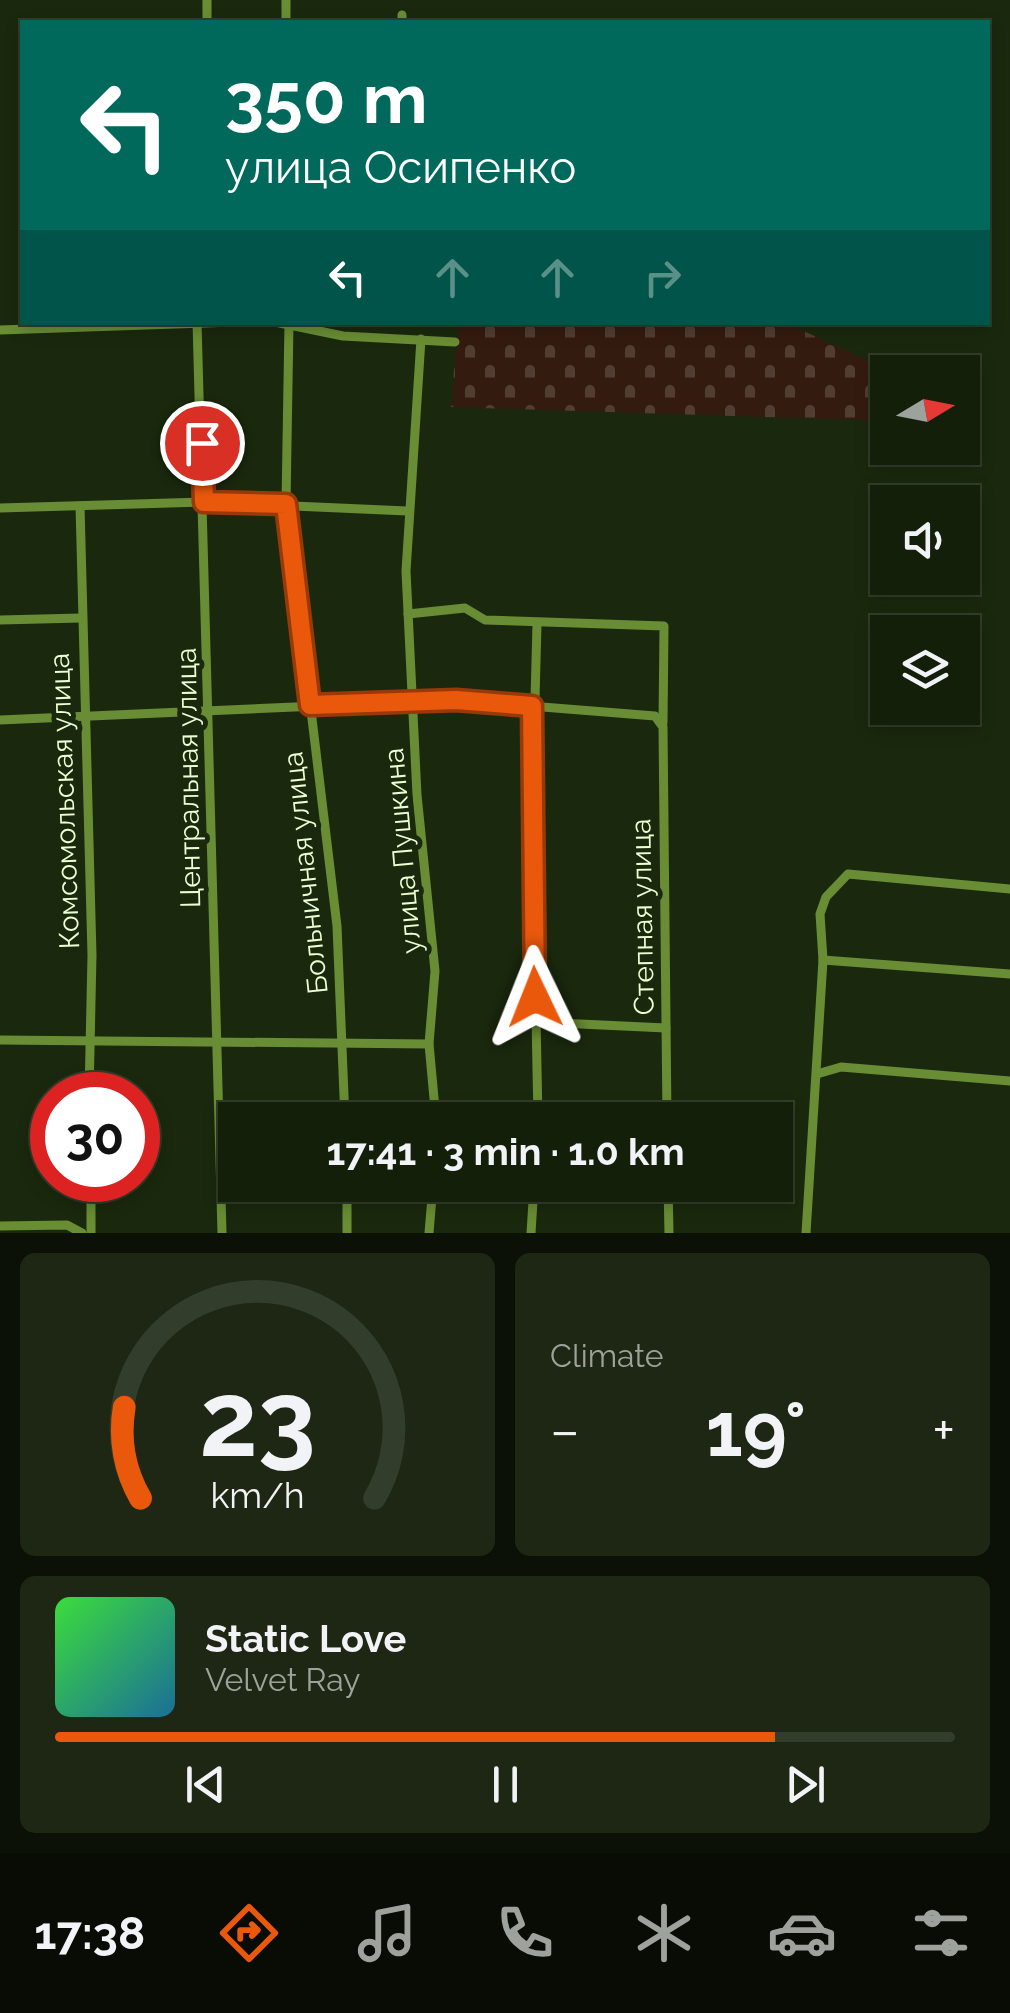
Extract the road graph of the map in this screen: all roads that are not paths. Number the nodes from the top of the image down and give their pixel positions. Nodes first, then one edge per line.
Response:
1 (164, 325) edge
2 (197, 325) edge
3 (288, 325) edge
4 (296, 325) edge
5 (343, 325) edge
6 (0, 330) edge
7 (343, 336) junction
8 (421, 339) junction
9 (455, 342) dead end
10 (204, 502) junction
11 (286, 504) junction
12 (80, 506) junction
13 (0, 508) edge
14 (408, 511) junction
15 (408, 614) junction
16 (81, 618) junction
17 (0, 620) edge
18 (537, 624) junction
19 (414, 701) junction
20 (310, 705) junction
21 (532, 706) junction
22 (208, 711) junction
23 (83, 718) junction
24 (0, 720) edge
25 (663, 727) junction
26 (1010, 890) edge
27 (823, 960) junction
28 (1010, 974) edge
29 (536, 1022) junction
30 (666, 1028) junction
31 (89, 1039) junction
32 (0, 1040) edge
33 (343, 1042) junction
34 (216, 1043) junction
35 (429, 1044) junction
36 (90, 1072) edge
37 (817, 1074) junction
38 (1010, 1081) edge
39 (345, 1102) edge
40 (434, 1102) edge
41 (538, 1102) edge
42 (667, 1102) edge
43 (90, 1202) edge
44 (346, 1202) edge
45 (432, 1202) edge
46 (533, 1202) edge
47 (668, 1202) edge
48 (0, 1226) edge
49 (82, 1233) edge
50 (91, 1233) edge
51 (222, 1233) edge
52 (347, 1233) edge
53 (429, 1233) edge
54 (531, 1233) edge
55 (669, 1233) edge
56 (806, 1233) edge

1 - 6 street
2 - 10 street, Центральная улица
3 - 11 street, Больничная улица
4 - 7 street
5 - 7 street
7 - 8 street
8 - 9 street
8 - 14 street, улица Пушкина
10 - 11 street
10 - 12 street
10 - 22 street, Центральная улица
11 - 14 street
11 - 20 street, Больничная улица
12 - 13 street
12 - 16 street, Комсомольская улица
14 - 15 street, улица Пушкина
15 - 18 street
15 - 19 street, улица Пушкина
16 - 17 street
16 - 23 street, Комсомольская улица
18 - 21 street
18 - 25 street, Степная улица
19 - 20 street
19 - 21 street
19 - 35 street, улица Пушкина
20 - 22 street
20 - 33 street, Больничная улица
21 - 25 street
21 - 29 street
22 - 23 street
22 - 34 street, Центральная улица
23 - 24 street
23 - 31 street, Комсомольская улица
25 - 30 street, Степная улица
26 - 27 street
27 - 28 street
27 - 37 street
29 - 30 street
29 - 41 street
30 - 42 street, Степная улица
31 - 32 street
31 - 34 street
31 - 36 street, Комсомольская улица
33 - 34 street
33 - 35 street
33 - 39 street, Больничная улица
34 - 51 street, Центральная улица
35 - 40 street, улица Пушкина
37 - 38 street
37 - 56 street
43 - 50 street
44 - 52 street
45 - 53 street
46 - 54 street
47 - 55 street
48 - 49 street

